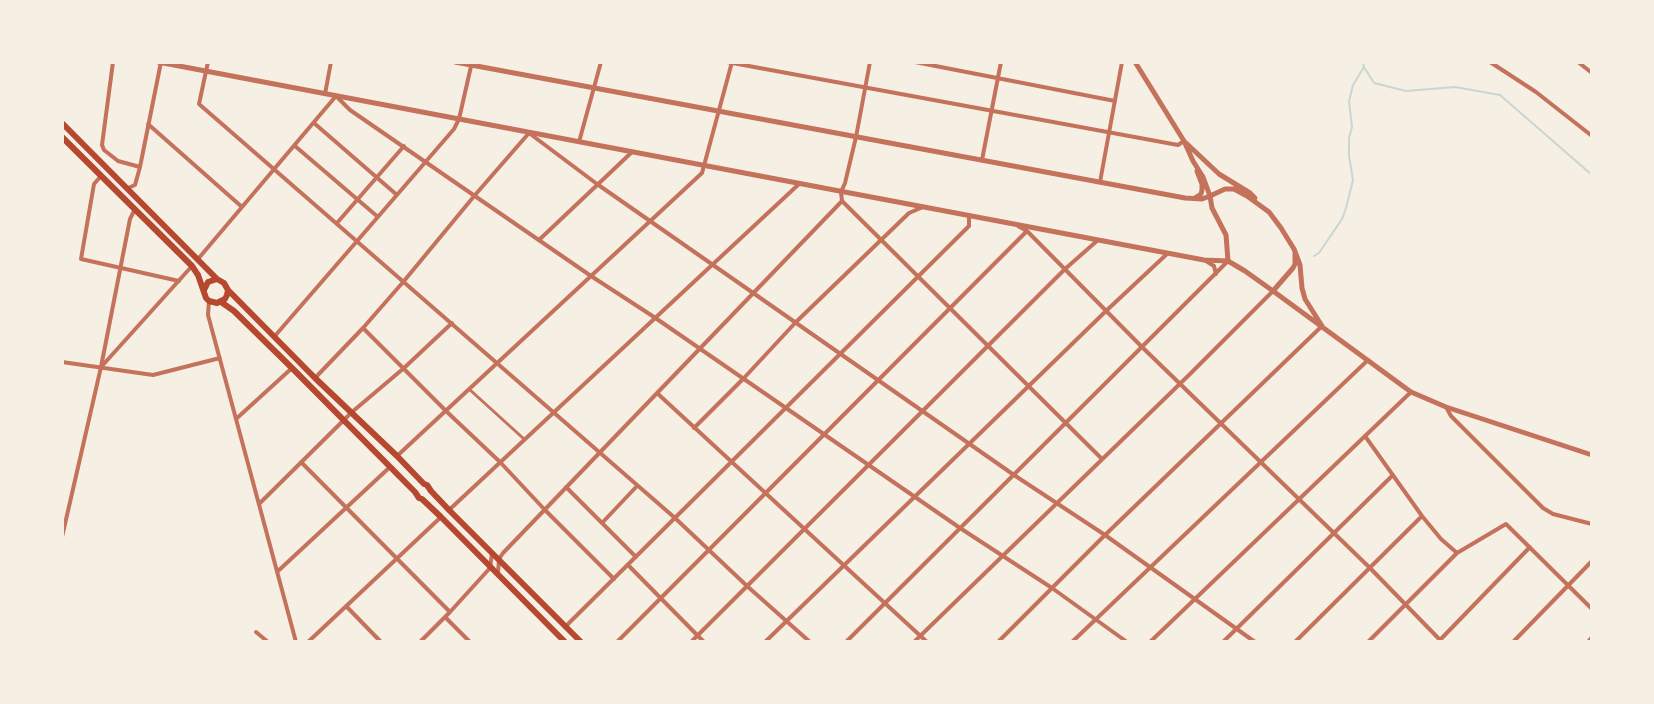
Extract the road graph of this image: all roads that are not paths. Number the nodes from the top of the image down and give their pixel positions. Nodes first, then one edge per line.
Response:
1 (113, 62) edge
2 (208, 62) edge
3 (331, 62) edge
4 (455, 62) edge
5 (601, 62) edge
6 (870, 62) edge
7 (915, 62) edge
8 (1001, 62) edge
9 (1122, 62) edge
10 (1135, 62) edge
11 (1490, 62) edge
12 (1578, 62) edge
13 (160, 63) edge
14 (730, 63) edge
15 (472, 64) edge
16 (206, 72) junction
17 (1592, 73) edge
18 (998, 79) junction
19 (594, 88) junction
20 (865, 88) junction
21 (325, 94) junction
22 (336, 96) junction
23 (1115, 101) junction
24 (992, 111) junction
25 (719, 112) junction
26 (458, 119) junction
27 (62, 123) edge
28 (314, 123) junction
29 (148, 124) junction
30 (529, 132) junction
31 (1109, 132) junction
32 (1592, 136) edge
33 (62, 137) edge
34 (856, 137) junction
35 (1184, 141) junction
36 (579, 142) junction
37 (295, 146) junction
38 (404, 146) junction
39 (632, 152) junction
40 (982, 160) junction
41 (426, 162) junction
42 (1193, 162) junction
43 (140, 166) junction
44 (705, 166) junction
45 (275, 169) junction
46 (101, 176) junction
47 (377, 177) junction
48 (1100, 182) junction
49 (597, 184) junction
50 (799, 184) junction
51 (128, 188) junction
52 (841, 192) junction
53 (397, 195) junction
54 (475, 195) junction
55 (1210, 196) junction
56 (1192, 199) junction
57 (357, 200) junction
58 (842, 201) junction
59 (242, 207) junction
60 (924, 207) junction
61 (1265, 208) junction
62 (135, 209) junction
63 (970, 216) junction
64 (378, 217) junction
65 (650, 221) junction
66 (337, 223) junction
67 (1016, 224) junction
68 (1027, 232) junction
69 (358, 240) junction
70 (539, 240) junction
71 (882, 240) junction
72 (1098, 240) junction
73 (1168, 253) junction
74 (1296, 254) junction
75 (198, 259) junction
76 (1204, 260) junction
77 (1228, 261) junction
78 (712, 264) junction
79 (192, 266) junction
80 (119, 268) junction
81 (1065, 269) junction
82 (1216, 274) junction
83 (591, 276) junction
84 (918, 276) junction
85 (216, 279) junction
86 (179, 281) junction
87 (404, 281) junction
88 (204, 290) junction
89 (228, 290) junction
90 (1272, 291) junction
91 (753, 293) junction
92 (210, 301) junction
93 (221, 302) junction
94 (950, 308) junction
95 (1106, 311) junction
96 (654, 318) junction
97 (796, 322) junction
98 (452, 323) junction
99 (1322, 326) junction
100 (363, 328) junction
101 (274, 336) junction
102 (988, 346) junction
103 (1142, 347) junction
104 (699, 349) junction
105 (840, 354) junction
106 (220, 358) junction
107 (1368, 360) junction
108 (62, 362) edge
109 (497, 363) junction
110 (101, 368) junction
111 (292, 368) junction
112 (404, 368) junction
113 (315, 378) junction
114 (743, 379) junction
115 (878, 380) junction
116 (1180, 383) junction
117 (1028, 386) junction
118 (469, 389) junction
119 (1411, 392) junction
120 (657, 393) junction
121 (1446, 407) junction
122 (786, 408) junction
123 (446, 411) junction
124 (922, 411) junction
125 (352, 412) junction
126 (553, 412) junction
127 (236, 418) junction
128 (344, 421) junction
129 (1066, 424) junction
130 (1221, 424) junction
131 (694, 428) junction
132 (824, 433) junction
133 (1364, 436) junction
134 (524, 439) junction
135 (969, 444) junction
136 (599, 453) junction
137 (1592, 455) edge
138 (397, 456) junction
139 (1102, 459) junction
140 (302, 462) junction
141 (500, 462) junction
142 (732, 462) junction
143 (1260, 462) junction
144 (869, 464) junction
145 (390, 467) junction
146 (1014, 475) junction
147 (1394, 475) junction
148 (424, 484) junction
149 (637, 486) junction
150 (566, 487) junction
151 (431, 491) junction
152 (415, 492) junction
153 (765, 493) junction
154 (915, 496) junction
155 (422, 499) junction
156 (1298, 500) junction
157 (1057, 503) junction
158 (259, 504) junction
159 (346, 507) junction
160 (449, 510) junction
161 (545, 510) junction
162 (1422, 516) junction
163 (441, 517) junction
164 (675, 518) junction
165 (602, 522) junction
166 (1592, 524) edge
167 (960, 528) junction
168 (804, 529) junction
169 (1333, 534) junction
170 (1105, 536) junction
171 (62, 537) edge
172 (1530, 547) junction
173 (708, 549) junction
174 (1457, 552) junction
175 (492, 553) junction
176 (1002, 556) junction
177 (636, 557) junction
178 (397, 558) junction
179 (499, 559) junction
180 (1592, 561) edge
181 (628, 565) junction
182 (843, 565) junction
183 (1150, 567) junction
184 (490, 568) junction
185 (1370, 568) junction
186 (277, 572) junction
187 (498, 575) junction
188 (614, 579) junction
189 (1568, 585) junction
190 (747, 586) junction
191 (1052, 588) junction
192 (660, 598) junction
193 (1194, 598) junction
194 (885, 603) junction
195 (1405, 605) junction
196 (346, 606) junction
197 (1592, 609) edge
198 (450, 612) junction
199 (445, 617) junction
200 (1096, 619) junction
201 (786, 620) junction
202 (566, 626) junction
203 (1236, 628) junction
204 (256, 632) dead end
205 (698, 635) junction
206 (921, 636) junction
207 (1592, 638) edge
208 (560, 640) edge
209 (1440, 641) edge
210 (268, 642) edge
211 (296, 642) edge
212 (308, 642) edge
213 (381, 642) edge
214 (420, 642) edge
215 (470, 642) edge
216 (581, 642) edge
217 (617, 642) edge
218 (691, 642) edge
219 (704, 642) edge
220 (765, 642) edge
221 (810, 642) edge
222 (846, 642) edge
223 (914, 642) edge
224 (927, 642) edge
225 (998, 642) edge
226 (1072, 642) edge
227 (1128, 642) edge
228 (1150, 642) edge
229 (1223, 642) edge
230 (1255, 642) edge
231 (1296, 642) edge
232 (1368, 642) edge
233 (1513, 642) edge
234 (1588, 642) edge

1 - 43 street
2 - 16 street
3 - 21 street
4 - 15 street
5 - 19 street
6 - 20 street
7 - 18 street
8 - 18 street
9 - 23 street
10 - 35 street
11 - 32 street
12 - 17 street
13 - 16 street
13 - 29 street
14 - 20 street
14 - 25 street
15 - 19 street
15 - 26 street
16 - 21 street
16 - 45 street
18 - 23 street
18 - 24 street
19 - 25 street
19 - 36 street
20 - 24 street
20 - 34 street
21 - 22 street
22 - 26 street
22 - 28 street
22 - 38 street
23 - 31 street
24 - 31 street
24 - 40 street
25 - 34 street
25 - 44 street
26 - 30 street
26 - 41 street
27 - 51 main road
28 - 37 street
28 - 47 street
29 - 43 street
29 - 59 street
30 - 36 street
30 - 49 street
30 - 54 street
31 - 35 street
31 - 48 street
33 - 46 main road
34 - 40 street
34 - 52 street
35 - 42 street
35 - 61 street
36 - 39 street
37 - 45 street
37 - 57 street
38 - 41 street
38 - 47 street
39 - 44 street
39 - 49 street
40 - 48 street
41 - 53 street
41 - 54 street
42 - 55 street
42 - 56 street
43 - 51 street
44 - 50 street
44 - 65 street
45 - 59 street
45 - 66 street
46 - 62 main road
46 - 80 street
47 - 53 street
47 - 57 street
48 - 56 street
49 - 65 street
49 - 70 street
50 - 52 street
50 - 78 street
51 - 75 main road
52 - 58 street
52 - 60 street
53 - 64 street
54 - 70 street
54 - 87 street
55 - 56 street
55 - 61 street
55 - 77 street
57 - 64 street
57 - 66 street
58 - 71 street
58 - 91 street
59 - 75 street
60 - 63 street
60 - 71 street
61 - 74 street
62 - 79 main road
62 - 80 street
63 - 67 street
63 - 84 street
64 - 69 street
65 - 78 street
65 - 83 street
66 - 69 street
67 - 68 street
67 - 72 street
68 - 81 street
68 - 94 street
69 - 87 street
69 - 101 street
70 - 83 street
71 - 84 street
71 - 97 street
72 - 73 street
72 - 81 street
73 - 76 street
73 - 95 street
74 - 90 street
74 - 99 street
75 - 85 main road
76 - 77 street
76 - 82 street
77 - 82 street
77 - 90 street
78 - 91 street
78 - 96 street
79 - 86 street
79 - 88 main road
80 - 86 street
80 - 110 street
81 - 95 street
81 - 102 street
82 - 103 street
83 - 96 street
83 - 109 street
84 - 94 street
84 - 105 street
85 - 88 main road
85 - 89 main road
86 - 110 street
87 - 98 street
87 - 100 street
88 - 92 main road
89 - 93 main road
89 - 101 main road
90 - 99 street
90 - 116 street
91 - 97 street
91 - 104 street
92 - 93 main road
92 - 106 street
93 - 111 main road
94 - 102 street
94 - 115 street
95 - 103 street
95 - 117 street
96 - 104 street
96 - 126 street
97 - 105 street
97 - 114 street
98 - 109 street
98 - 112 street
99 - 107 street
99 - 130 street
100 - 112 street
100 - 113 street
101 - 113 main road
102 - 117 street
102 - 124 street
103 - 116 street
103 - 129 street
104 - 114 street
104 - 120 street
105 - 115 street
105 - 122 street
106 - 110 street
106 - 127 street
107 - 119 street
107 - 143 street
108 - 110 street
109 - 118 street
109 - 126 street
110 - 171 street
111 - 127 street
111 - 128 main road
112 - 123 street
112 - 125 street
113 - 125 main road
114 - 122 street
114 - 131 street
115 - 124 street
115 - 132 street
116 - 130 street
116 - 139 street
117 - 129 street
117 - 135 street
118 - 123 street
118 - 134 street
119 - 121 street
119 - 133 street
120 - 131 street
120 - 136 street
121 - 137 street
121 - 166 street
122 - 132 street
122 - 142 street
123 - 138 street
123 - 141 street
124 - 135 street
124 - 144 street
125 - 128 street
125 - 138 main road
126 - 134 street
126 - 136 street
127 - 158 street
128 - 140 street
128 - 145 main road
129 - 139 street
129 - 146 street
130 - 143 street
130 - 170 street
131 - 142 street
132 - 144 street
132 - 153 street
133 - 147 street
133 - 156 street
134 - 141 street
135 - 146 street
135 - 154 street
136 - 149 street
136 - 150 street
138 - 148 main road
139 - 157 street
140 - 158 street
140 - 159 street
141 - 160 street
141 - 161 street
142 - 153 street
142 - 164 street
143 - 156 street
143 - 183 street
144 - 154 street
144 - 168 street
145 - 152 main road
145 - 159 street
146 - 157 street
146 - 167 street
147 - 162 street
147 - 169 street
148 - 151 main road
148 - 152 main road
149 - 164 street
149 - 165 street
150 - 161 street
150 - 165 street
151 - 155 main road
151 - 160 main road
152 - 155 main road
153 - 168 street
153 - 173 street
154 - 167 street
154 - 182 street
155 - 163 main road
156 - 169 street
156 - 193 street
157 - 170 street
157 - 176 street
158 - 186 street
159 - 178 street
159 - 186 street
160 - 175 main road
161 - 179 street
161 - 188 street
162 - 174 street
162 - 185 street
163 - 178 street
163 - 184 main road
164 - 173 street
164 - 177 street
165 - 177 street
167 - 176 street
167 - 194 street
168 - 182 street
168 - 190 street
169 - 185 street
169 - 203 street
170 - 183 street
170 - 191 street
172 - 174 street
172 - 189 street
172 - 209 street
173 - 190 street
173 - 192 street
174 - 195 street
175 - 179 main road
175 - 184 street
176 - 191 street
176 - 206 street
177 - 181 street
178 - 196 street
178 - 198 street
179 - 187 street
179 - 202 main road
180 - 189 street
181 - 188 street
181 - 192 street
182 - 194 street
182 - 201 street
183 - 193 street
183 - 200 street
184 - 187 main road
184 - 198 street
185 - 195 street
185 - 231 street
186 - 211 street
187 - 208 main road
188 - 202 street
189 - 197 street
189 - 233 street
190 - 201 street
190 - 205 street
191 - 200 street
191 - 225 street
192 - 205 street
192 - 217 street
193 - 203 street
193 - 228 street
194 - 206 street
194 - 222 street
195 - 209 street
195 - 232 street
196 - 212 street
196 - 213 street
198 - 199 street
199 - 214 street
199 - 215 street
200 - 226 street
200 - 227 street
201 - 220 street
201 - 221 street
202 - 216 main road
203 - 229 street
203 - 230 street
204 - 210 street
205 - 218 street
205 - 219 street
206 - 223 street
206 - 224 street
207 - 234 street

